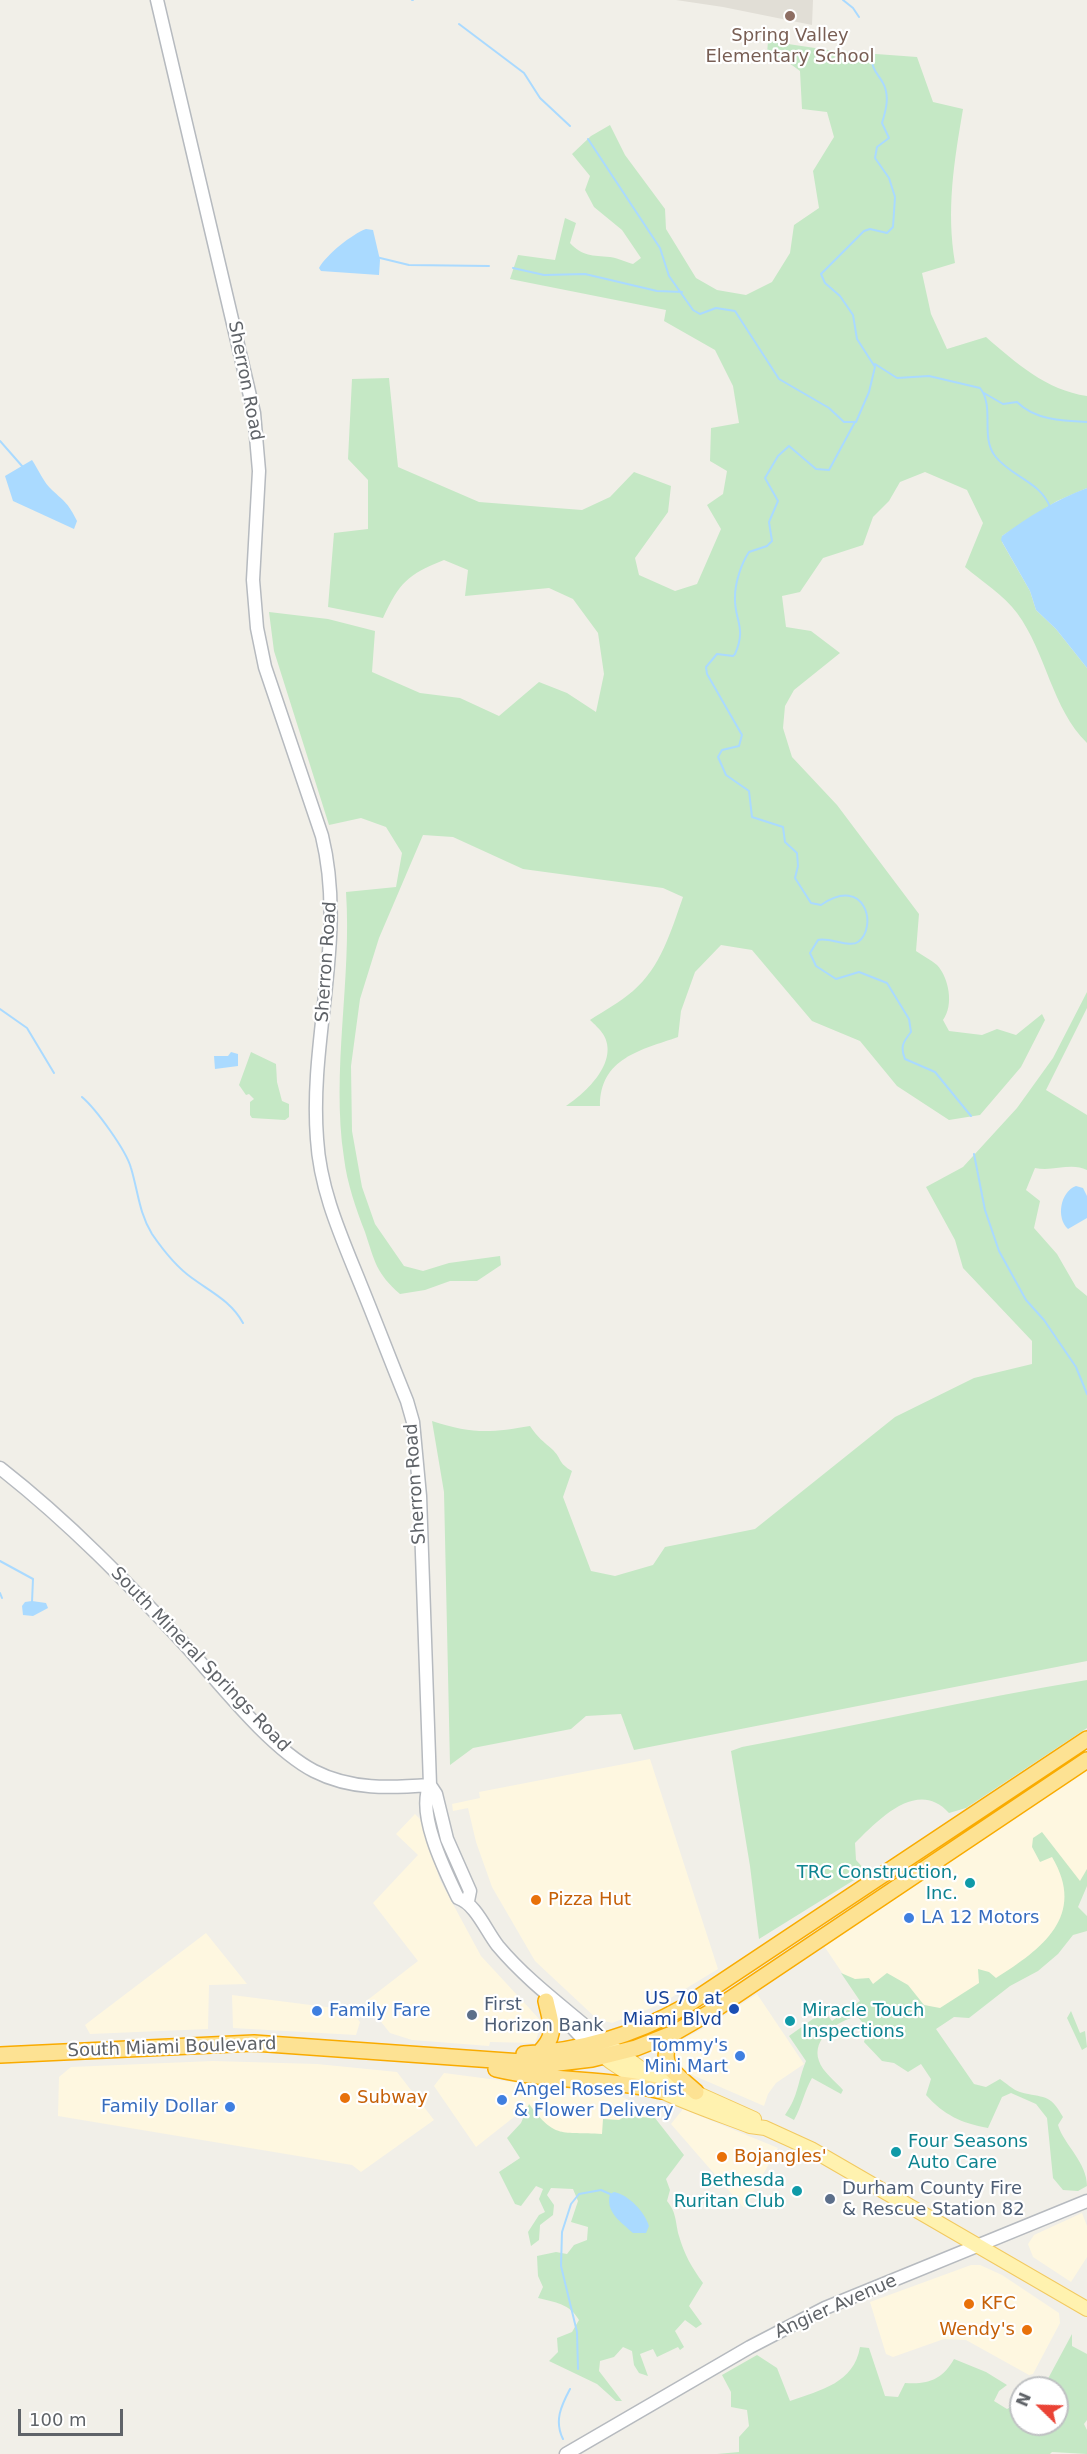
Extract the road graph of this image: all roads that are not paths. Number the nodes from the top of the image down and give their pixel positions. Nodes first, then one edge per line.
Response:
1 (157, 0) edge
2 (0, 1468) edge
3 (1087, 1739) edge
4 (1087, 1760) edge
5 (430, 1785) junction
6 (886, 1874) junction
7 (896, 1888) junction
8 (732, 1977) junction
9 (741, 1992) junction
10 (543, 1996) junction
11 (674, 2032) junction
12 (599, 2048) junction
13 (619, 2053) junction
14 (539, 2054) junction
15 (0, 2055) edge
16 (452, 2058) junction
17 (661, 2091) junction
18 (696, 2092) junction
19 (765, 2128) junction
20 (1087, 2201) edge
21 (979, 2247) junction
22 (1087, 2309) edge
23 (566, 2454) edge

1 - 5 main road, Sherron Road
2 - 5 main road, South Mineral Springs Road
3 - 6 highway
4 - 7 highway, South Miami Boulevard
5 - 10 main road, Sherron Road
6 - 7 highway
6 - 8 highway
7 - 9 highway, South Miami Boulevard
8 - 9 highway
8 - 12 highway
9 - 11 highway, South Miami Boulevard
10 - 12 main road, Sherron Road
10 - 14 highway
11 - 13 highway, South Miami Boulevard
11 - 18 highway
12 - 13 highway, South Miami Boulevard
12 - 14 highway, South Miami Boulevard
12 - 16 highway, South Miami Boulevard
12 - 17 main road
13 - 18 main road
14 - 16 highway, South Miami Boulevard
15 - 16 highway, South Miami Boulevard
16 - 17 highway
17 - 19 main road
18 - 19 main road
19 - 21 main road
20 - 21 main road, Angier Avenue
21 - 22 main road
21 - 23 main road, Angier Avenue

